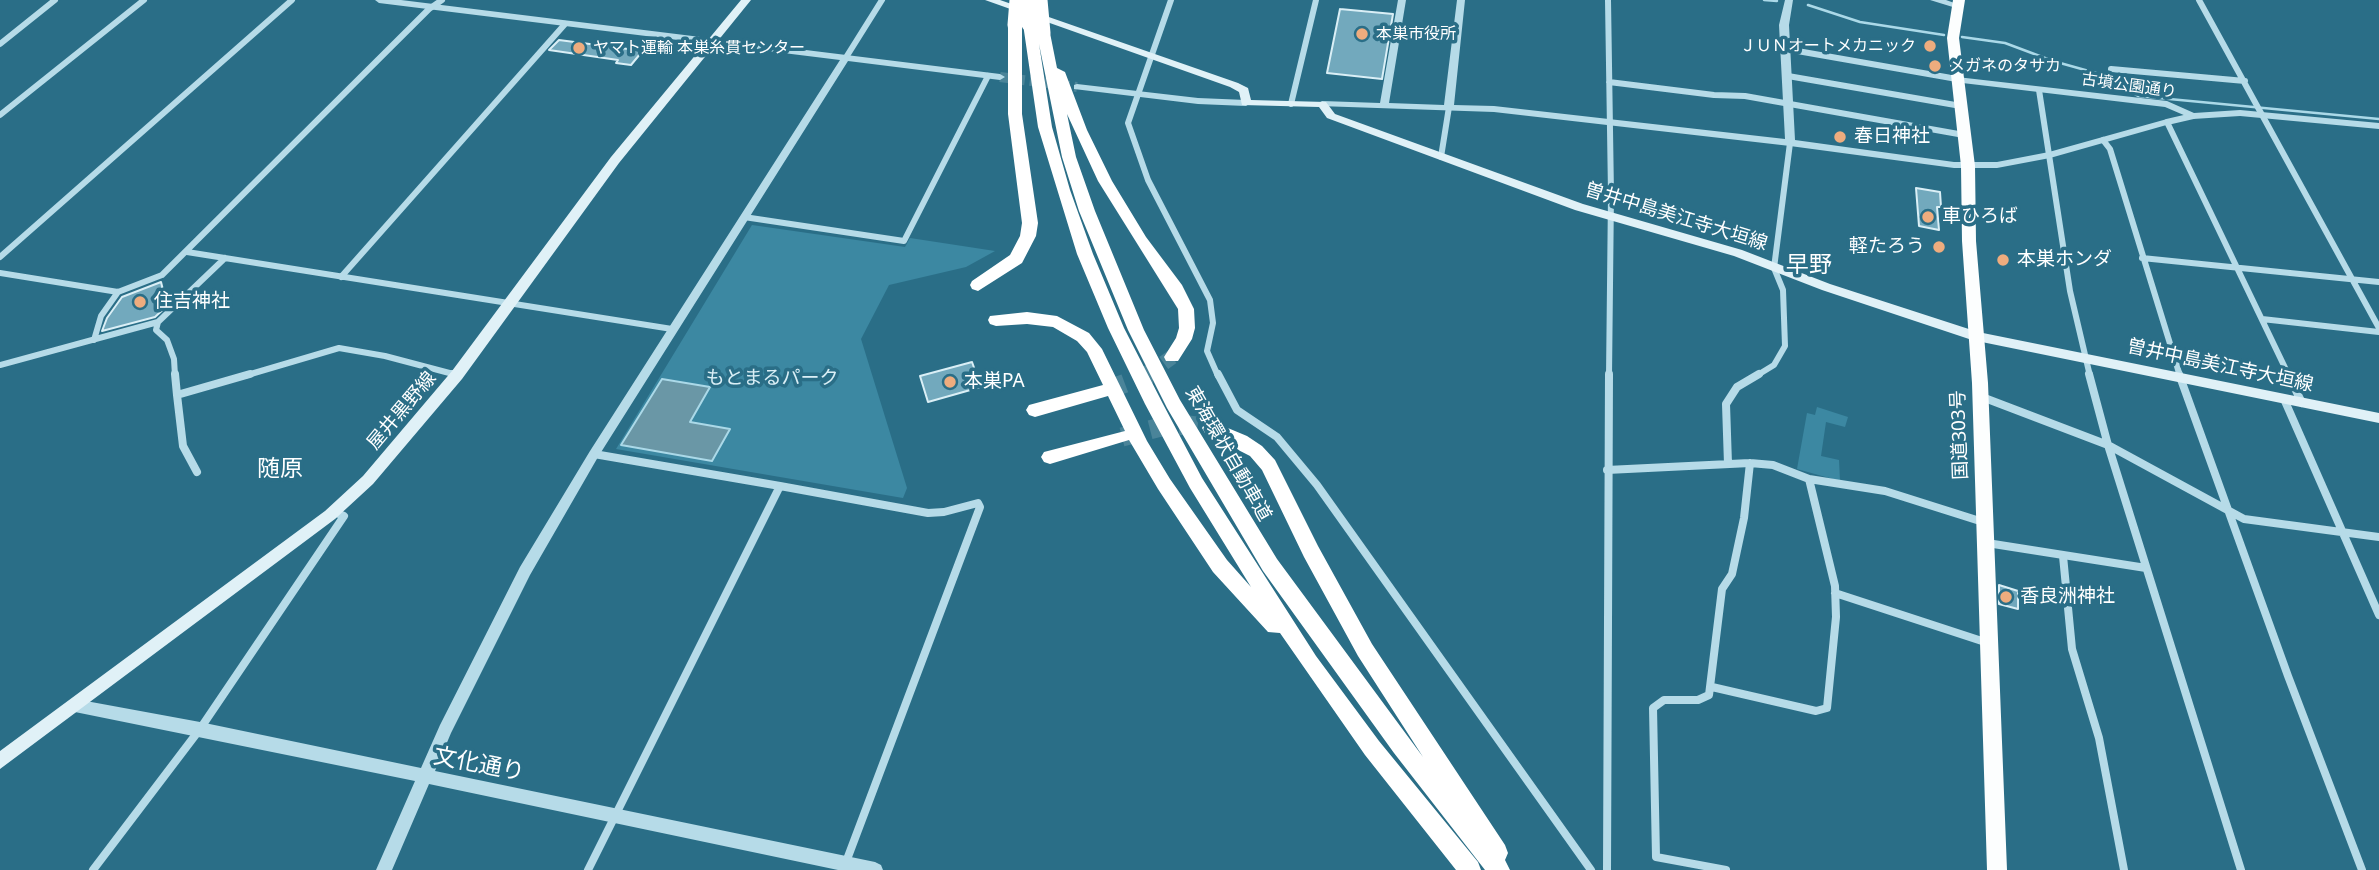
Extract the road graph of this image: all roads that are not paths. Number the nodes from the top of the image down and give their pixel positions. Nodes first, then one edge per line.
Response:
1 (55, 0) edge
2 (144, 0) edge
3 (292, 0) edge
4 (379, 0) edge
5 (746, 0) edge
6 (882, 0) edge
7 (990, 0) edge
8 (1017, 0) edge
9 (1026, 0) edge
10 (1040, 0) edge
11 (1171, 0) edge
12 (1316, 0) edge
13 (1402, 0) edge
14 (1461, 0) edge
15 (1608, 0) edge
16 (1789, 0) edge
17 (1934, 0) edge
18 (2199, 0) edge
19 (438, 3) edge
20 (1957, 3) edge
21 (565, 24) junction
22 (1029, 27) junction
23 (711, 41) junction
24 (0, 44) edge
25 (1786, 49) junction
26 (1150, 56) junction
27 (845, 59) junction
28 (2111, 69) dead end
29 (988, 76) junction
30 (1788, 76) junction
31 (1000, 77) tunnel mouth
32 (1957, 79) junction
33 (2245, 81) junction
34 (1609, 82) junction
35 (1077, 87) tunnel mouth
36 (2039, 90) junction
37 (1136, 94) junction
38 (1246, 103) junction
39 (1789, 103) junction
40 (1291, 104) junction
41 (1322, 104) junction
42 (1384, 105) junction
43 (1961, 106) junction
44 (1448, 107) junction
45 (2260, 110) junction
46 (0, 115) edge
47 (2193, 116) junction
48 (1609, 121) junction
49 (2167, 122) junction
50 (2379, 126) edge
51 (1965, 135) junction
52 (2104, 140) junction
53 (1790, 143) junction
54 (2050, 155) junction
55 (1441, 157) junction
56 (1968, 166) junction
57 (744, 217) junction
58 (1609, 218) junction
59 (187, 252) junction
60 (0, 257) edge
61 (225, 258) junction
62 (2142, 258) junction
63 (2237, 267) junction
64 (1774, 268) junction
65 (0, 273) edge
66 (341, 277) junction
67 (2354, 279) junction
68 (2379, 282) edge
69 (978, 285) dead end
70 (118, 292) junction
71 (509, 303) junction
72 (2262, 318) junction
73 (996, 320) dead end
74 (158, 322) junction
75 (672, 329) junction
76 (2379, 330) edge
77 (1977, 337) junction
78 (94, 340) junction
79 (1172, 357) tunnel mouth
80 (2085, 357) junction
81 (0, 365) edge
82 (457, 375) junction
83 (2182, 378) junction
84 (1107, 390) tunnel mouth
85 (177, 396) junction
86 (1980, 396) junction
87 (2284, 399) junction
88 (2302, 403) junction
89 (1035, 410) dead end
90 (2379, 418) edge
91 (1211, 428) tunnel mouth
92 (1122, 438) tunnel mouth
93 (2108, 445) junction
94 (594, 454) junction
95 (1050, 457) dead end
96 (1750, 463) junction
97 (1728, 464) junction
98 (1607, 470) junction
99 (197, 472) dead end
100 (1809, 479) junction
101 (780, 486) junction
102 (2230, 511) junction
103 (334, 512) junction
104 (1984, 522) junction
105 (2342, 532) junction
106 (2379, 537) edge
107 (1986, 543) junction
108 (2063, 556) junction
109 (2146, 568) junction
110 (1835, 593) junction
111 (2379, 615) edge
112 (1990, 643) junction
113 (1309, 662) junction
114 (1712, 687) junction
115 (75, 706) junction
116 (200, 729) junction
117 (0, 761) edge
118 (423, 777) junction
119 (616, 814) junction
120 (844, 867) edge
121 (93, 870) edge
122 (384, 870) edge
123 (588, 870) edge
124 (875, 870) edge
125 (1470, 870) edge
126 (1499, 870) edge
127 (1508, 870) edge
128 (1591, 870) edge
129 (1607, 870) edge
130 (1726, 870) edge
131 (1997, 870) edge
132 (2124, 870) edge
133 (2241, 870) edge
134 (2362, 870) edge

1 - 24 street
2 - 46 street
3 - 60 street
4 - 19 street
5 - 23 main road, 屋井黒野線
6 - 27 street
7 - 26 main road
8 - 22 highway, bridge
9 - 22 highway, 東海環状自動車道, bridge
10 - 22 highway, 東海環状自動車道, bridge
11 - 26 street
12 - 40 street
13 - 42 street
14 - 44 street
15 - 34 street
16 - 25 street
17 - 20 street
18 - 33 street
19 - 21 street
19 - 59 street
20 - 32 highway, 国道303号
21 - 23 street
21 - 66 street
22 - 69 highway
22 - 79 highway
22 - 113 highway, 東海環状自動車道
22 - 126 highway, 東海環状自動車道
23 - 27 street
23 - 71 main road, 屋井黒野線
25 - 30 street
25 - 32 street
26 - 37 street
26 - 38 main road
27 - 29 street
27 - 57 street
28 - 33 street
29 - 31 street
29 - 57 street
30 - 39 street
30 - 43 street
32 - 36 street, 古墳公園通り
32 - 43 highway, 国道303号
33 - 45 street
34 - 39 street
34 - 48 street
35 - 37 street
36 - 47 street, 古墳公園通り
36 - 54 street
37 - 38 street
37 - 128 street
38 - 40 main road
39 - 51 street
39 - 53 street
40 - 41 main road
41 - 42 street
41 - 55 main road, 曽井中島美江寺大垣線
42 - 44 street
43 - 51 highway, 国道303号
44 - 48 street
44 - 55 street
45 - 47 street, 古墳公園通り
45 - 50 street, 古墳公園通り
45 - 67 street
47 - 49 street
48 - 53 street
48 - 58 street
49 - 52 street
49 - 63 street
51 - 56 highway, 国道303号
52 - 54 street
52 - 62 street
53 - 56 street
53 - 64 street
54 - 56 street
54 - 80 street
55 - 58 main road, 曽井中島美江寺大垣線
56 - 77 highway, 国道303号
57 - 75 street
58 - 64 main road, 曽井中島美江寺大垣線
58 - 98 street
59 - 61 street
59 - 70 street
61 - 66 street
61 - 74 street
62 - 63 street
62 - 83 street
63 - 67 street
63 - 72 street
64 - 77 main road, 曽井中島美江寺大垣線
64 - 97 street
65 - 70 street
66 - 71 street
67 - 68 street
67 - 76 street
70 - 78 street
71 - 75 street
71 - 82 main road, 屋井黒野線
72 - 76 street
72 - 88 street
73 - 113 highway
74 - 78 street
74 - 85 street
75 - 94 street
77 - 80 main road, 曽井中島美江寺大垣線
77 - 86 highway, 国道303号
78 - 81 street
80 - 83 main road, 曽井中島美江寺大垣線
80 - 93 street
82 - 85 street
82 - 103 main road, 屋井黒野線
83 - 87 main road, 曽井中島美江寺大垣線
83 - 102 street
84 - 89 highway
85 - 99 street
86 - 93 street
86 - 104 highway, 国道303号
87 - 88 main road, 曽井中島美江寺大垣線
87 - 105 street
88 - 90 main road, 曽井中島美江寺大垣線
91 - 127 highway
92 - 95 highway
93 - 102 street
93 - 109 street
94 - 101 street
94 - 118 street
96 - 97 street
96 - 100 street
96 - 114 street
97 - 98 street
98 - 129 street
100 - 104 street
100 - 110 street
101 - 119 street
101 - 120 street
102 - 105 street
102 - 134 street
103 - 115 main road, 屋井黒野線
103 - 116 street
104 - 107 highway, 国道303号
105 - 106 street
105 - 111 street
107 - 108 street
107 - 112 highway, 国道303号
108 - 109 street
108 - 132 street
109 - 133 street
110 - 112 street
110 - 114 street
112 - 131 highway, 国道303号
113 - 125 highway, 東海環状自動車道
114 - 130 street
115 - 116 street, 文化通り
115 - 117 main road, 屋井黒野線
116 - 118 street, 文化通り
116 - 121 street
118 - 119 street, 文化通り
118 - 122 street
119 - 120 street, 文化通り
119 - 123 street
120 - 124 street, 文化通り

